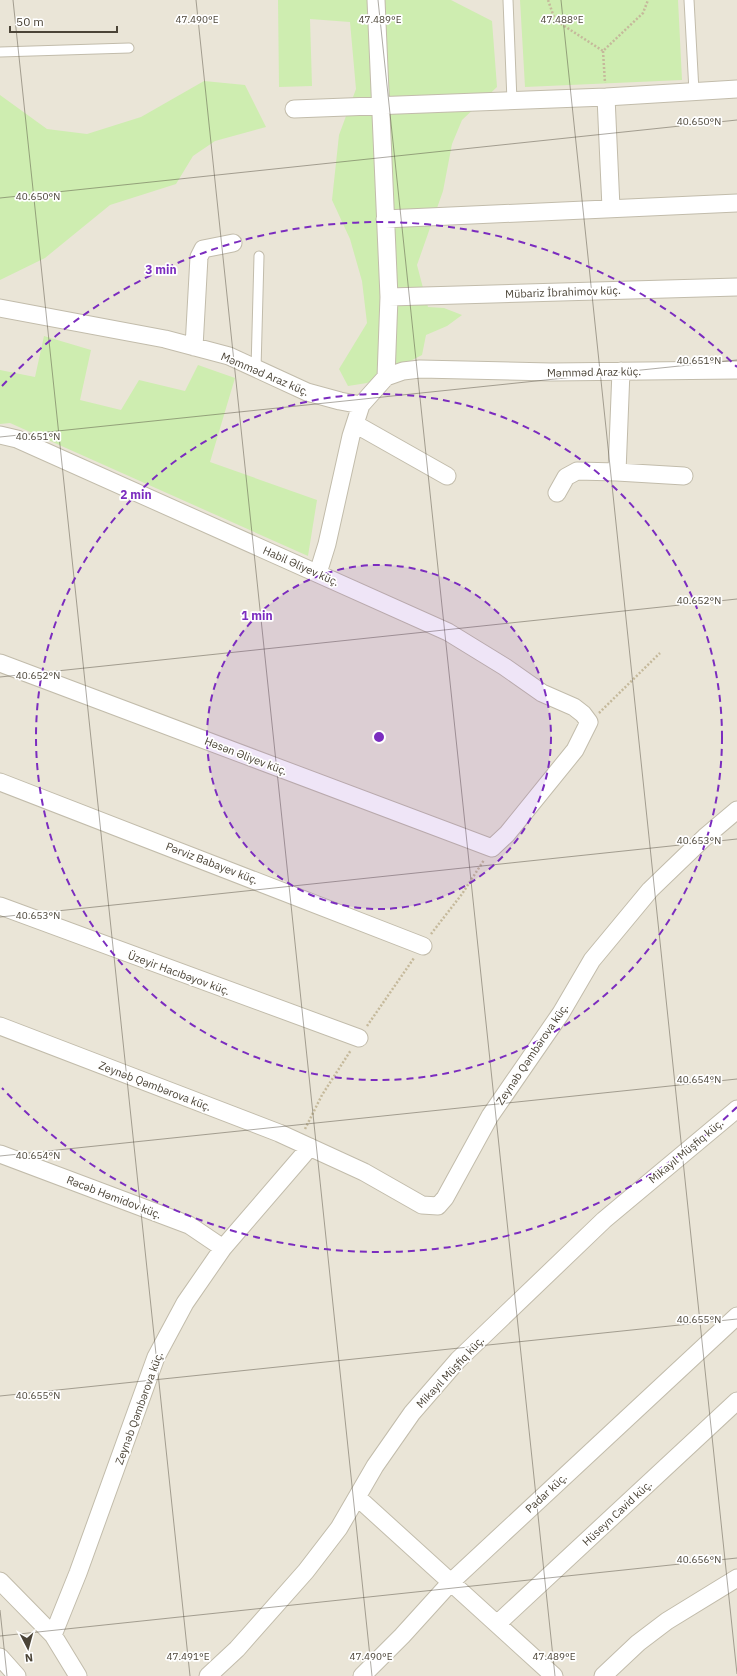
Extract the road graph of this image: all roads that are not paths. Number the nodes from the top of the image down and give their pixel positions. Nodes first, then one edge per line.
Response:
1 (376, 0) edge
2 (508, 0) edge
3 (689, 0) edge
4 (129, 48) dead end
5 (0, 52) edge
6 (737, 89) edge
7 (694, 92) junction
8 (606, 97) junction
9 (512, 101) junction
10 (380, 104) junction
11 (294, 109) dead end
12 (737, 202) edge
13 (611, 208) junction
14 (385, 219) junction
15 (233, 243) dead end
16 (259, 256) dead end
17 (737, 287) edge
18 (389, 297) junction
19 (0, 308) edge
20 (194, 347) junction
21 (256, 369) junction
22 (737, 370) edge
23 (620, 371) junction
24 (386, 377) junction
25 (361, 405) junction
26 (355, 424) junction
27 (0, 435) edge
28 (617, 472) junction
29 (447, 476) dead end
30 (684, 476) dead end
31 (557, 493) dead end
32 (318, 573) junction
33 (0, 663) edge
34 (0, 782) edge
35 (737, 810) edge
36 (492, 848) joint
37 (0, 906) edge
38 (423, 946) road end
39 (0, 1026) edge
40 (359, 1038) road end
41 (737, 1109) edge
42 (304, 1145) junction
43 (0, 1154) edge
44 (223, 1248) junction
45 (737, 1316) edge
46 (737, 1401) edge
47 (357, 1497) junction
48 (737, 1578) edge
49 (0, 1581) edge
50 (451, 1582) junction
51 (497, 1624) junction
52 (53, 1635) junction
53 (0, 1657) edge
54 (17, 1676) edge
55 (78, 1676) edge
56 (208, 1676) edge
57 (362, 1676) edge
58 (554, 1676) edge
59 (603, 1676) edge

1 - 10 street
2 - 9 lane
3 - 7 lane
4 - 5 lane
6 - 7 street
7 - 8 street
8 - 9 street
8 - 13 street
9 - 10 street
10 - 11 street
10 - 14 street
12 - 13 street
13 - 14 street
14 - 18 street
15 - 20 street
16 - 21 lane
17 - 18 street, Mübariz İbrahimov küç.
18 - 24 street
19 - 20 street, Məmməd Araz küç.
20 - 21 street, Məmməd Araz küç.
21 - 25 street, Məmməd Araz küç.
22 - 23 street, Məmməd Araz küç.
23 - 24 street, Məmməd Araz küç.
23 - 28 street
24 - 25 street
25 - 26 street
26 - 29 street
26 - 32 street
27 - 32 street, Habil Əliyev küç.
28 - 30 street
28 - 31 street
32 - 36 street, Habil Əliyev küç.
33 - 36 street, Həsən Əliyev küç.
34 - 38 street, Pərviz Babayev küç.
35 - 42 street, Zeynəb Qəmbərova küç.
37 - 40 street, Üzeyir Hacıbəyov küç.
39 - 42 street, Zeynəb Qəmbərova küç.
41 - 47 street, Mikayıl Müşfiq küç.
42 - 44 street, Zeynəb Qəmbərova küç.
43 - 44 street, Rəcəb Həmidov küç.
44 - 52 street, Zeynəb Qəmbərova küç.
45 - 50 street, Padar küç.
46 - 51 street, Hüseyn Cavid küç.
47 - 50 street
47 - 56 street, Mikayıl Müşfiq küç.
48 - 59 street
49 - 52 street
50 - 51 street
50 - 57 street, Padar küç.
51 - 58 street
52 - 55 street
53 - 54 street

